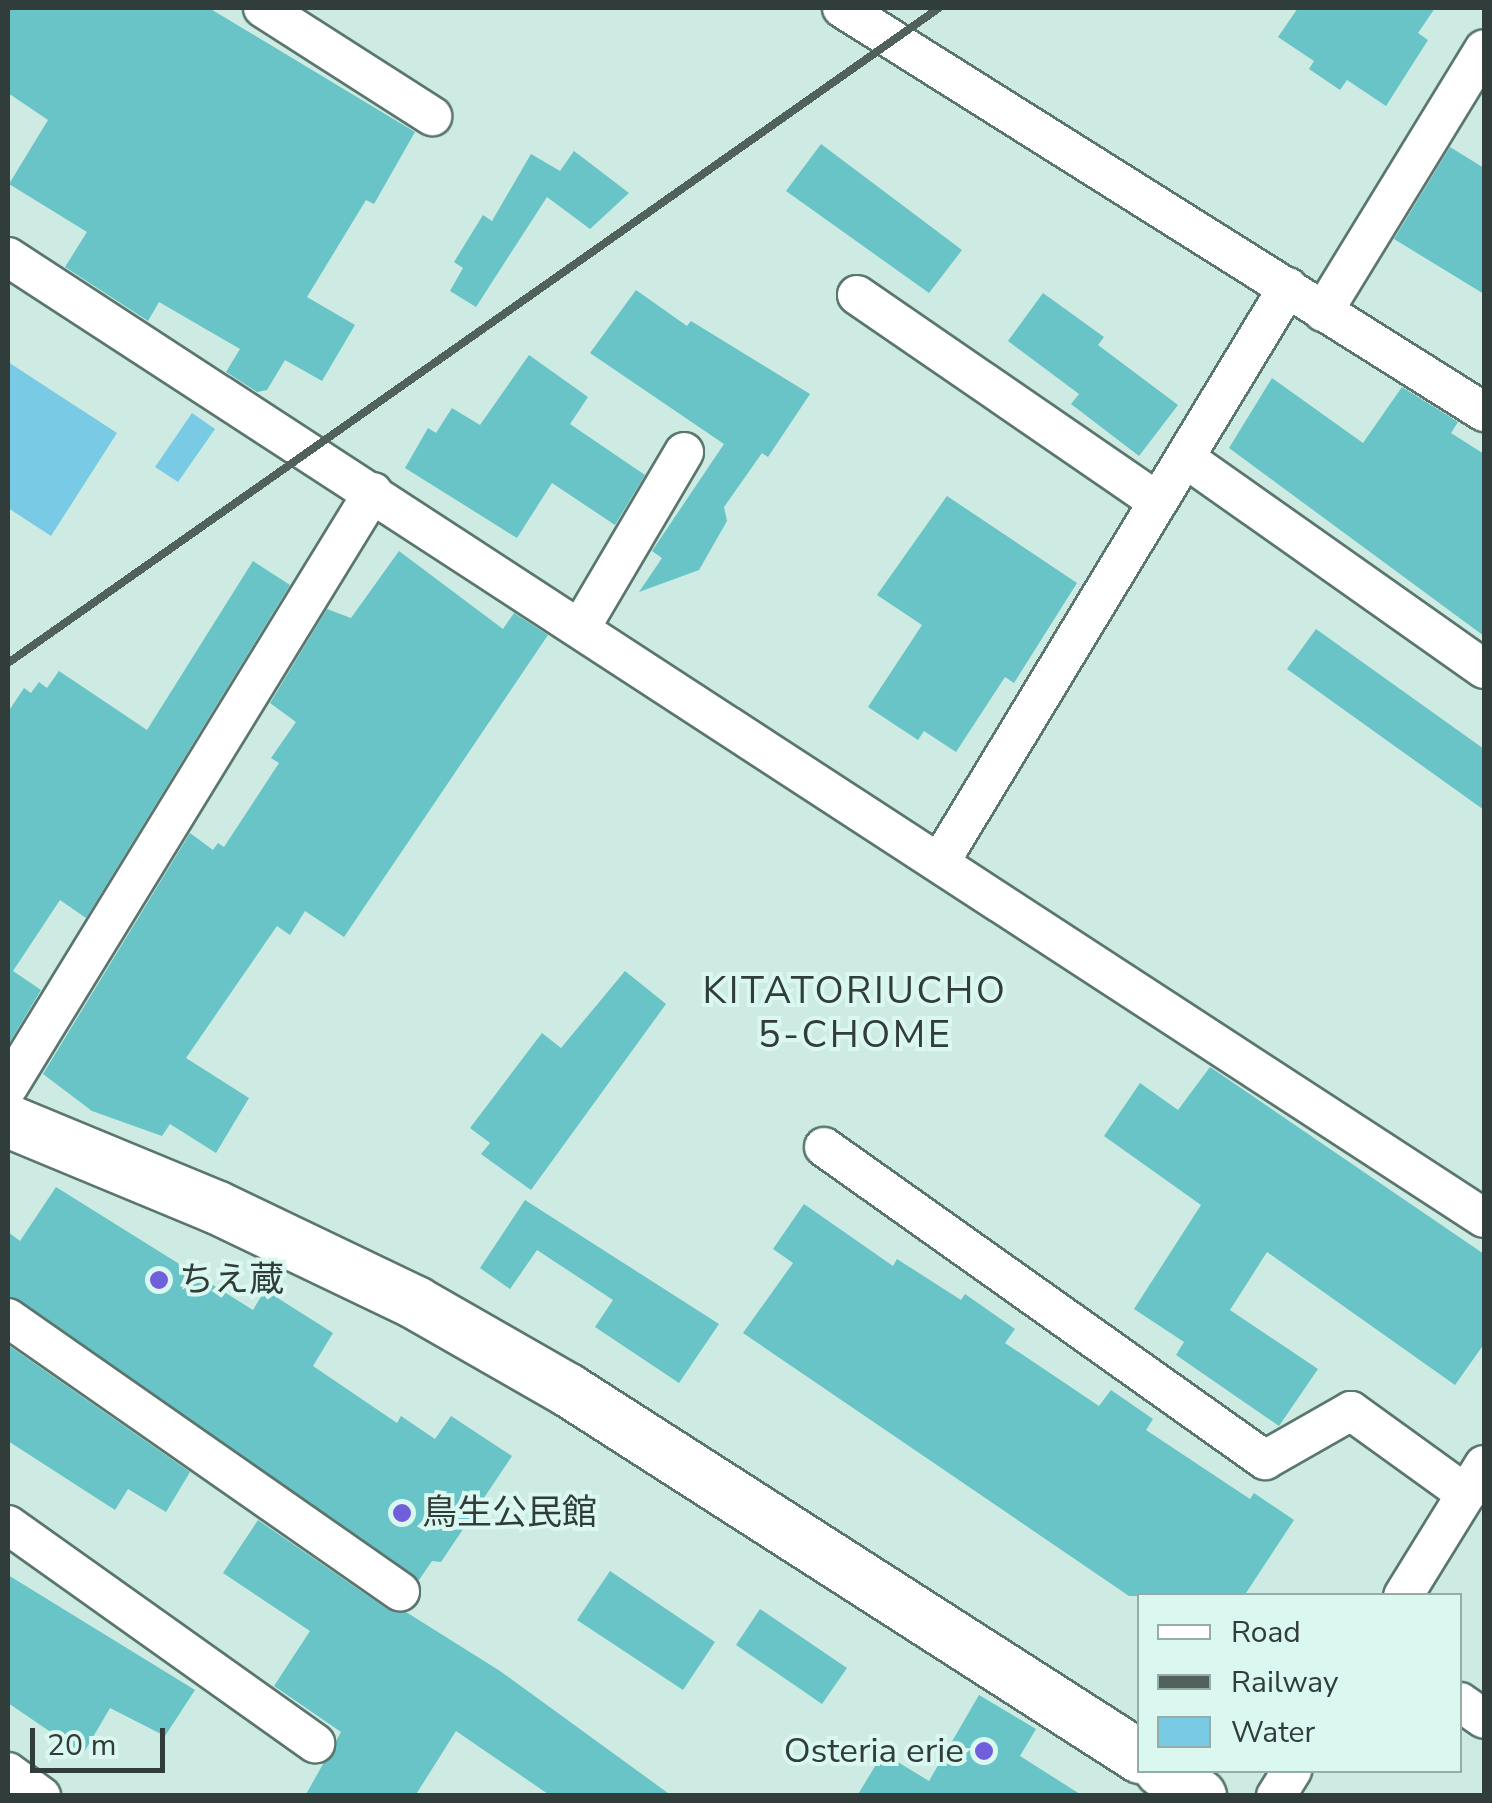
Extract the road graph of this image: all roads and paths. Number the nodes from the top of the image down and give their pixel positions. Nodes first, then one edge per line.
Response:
1 (263, 8) edge
2 (842, 8) edge
3 (1481, 62) edge
4 (432, 116) dead end
5 (8, 256) edge
6 (1288, 287) junction
7 (858, 295) dead end
8 (1324, 312) junction
9 (1484, 412) edge
10 (684, 452) dead end
11 (1185, 458) junction
12 (373, 492) junction
13 (1158, 502) junction
14 (581, 627) junction
15 (1484, 669) edge
16 (940, 862) junction
17 (9, 1118) edge
18 (824, 1147) dead end
19 (1484, 1218) edge
20 (8, 1318) edge
21 (1475, 1480) edge
22 (8, 1525) edge
23 (400, 1591) dead end
24 (1404, 1593) edge
25 (1462, 1703) edge
26 (1484, 1719) edge
27 (315, 1743) dead end
28 (1137, 1754) edge
29 (8, 1772) edge
30 (1166, 1773) edge
31 (1290, 1773) edge
32 (40, 1796) edge
33 (1200, 1796) edge
34 (1276, 1796) edge

1 - 4 street
2 - 6 street
3 - 8 street
5 - 12 street
6 - 8 street
6 - 11 street
7 - 13 street
8 - 9 street
10 - 14 street
11 - 13 street
11 - 15 street
12 - 14 street
12 - 17 street
13 - 16 street
14 - 16 street
16 - 19 street
17 - 28 street
18 - 21 street
20 - 23 street
21 - 24 street
22 - 27 street
25 - 26 street
29 - 32 street
30 - 33 street
31 - 34 street

